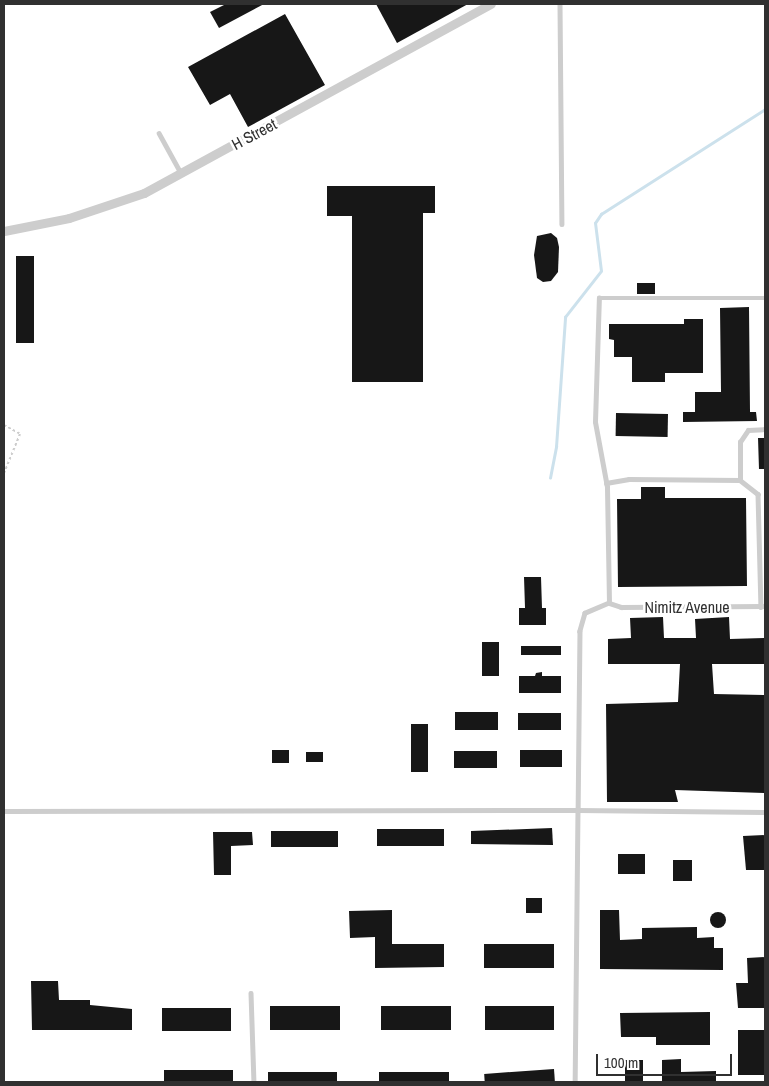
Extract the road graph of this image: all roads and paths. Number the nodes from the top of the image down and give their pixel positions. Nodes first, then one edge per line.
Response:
1 (491, 4) edge
2 (560, 4) edge
3 (159, 133) dead end
4 (181, 173) junction
5 (562, 224) dead end
6 (4, 231) edge
7 (765, 298) edge
8 (4, 425) edge
9 (765, 429) edge
10 (4, 473) edge
11 (740, 480) junction
12 (606, 483) junction
13 (609, 602) junction
14 (763, 606) edge
15 (4, 810) edge
16 (578, 810) junction
17 (765, 812) edge
18 (251, 993) dead end
19 (254, 1082) edge
20 (575, 1082) edge

1 - 4 street, H Street
2 - 5 lane
3 - 4 lane
4 - 6 street, H Street
7 - 12 lane
8 - 10 path
9 - 11 lane
11 - 12 lane
11 - 14 lane
12 - 13 lane
13 - 14 lane, Nimitz Avenue
13 - 16 lane
15 - 16 lane
16 - 17 lane
16 - 20 lane
18 - 19 lane

